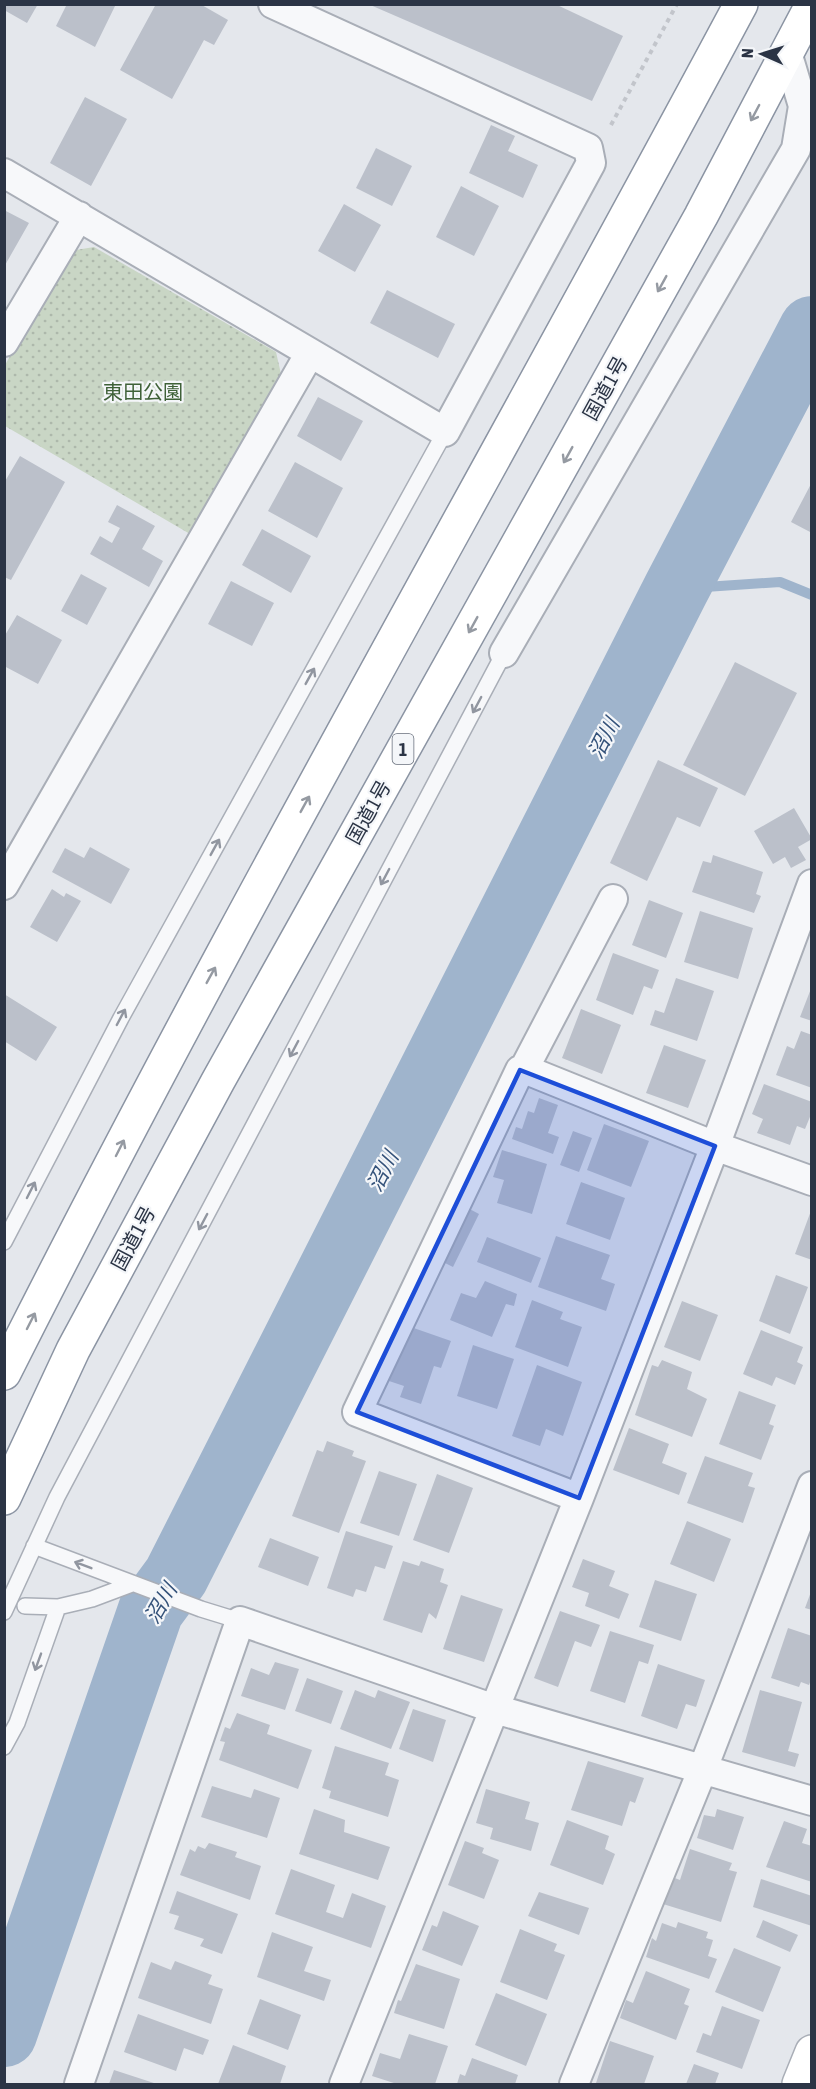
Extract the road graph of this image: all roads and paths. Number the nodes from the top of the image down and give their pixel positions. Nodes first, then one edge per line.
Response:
1 (273, 4) edge
2 (677, 4) edge
3 (741, 4) edge
4 (812, 5) edge
5 (787, 52) junction
6 (591, 163) junction
7 (4, 173) edge
8 (79, 216) junction
9 (4, 342) edge
10 (310, 353) junction
11 (445, 432) junction
12 (504, 653) joint
13 (812, 884) edge
14 (4, 885) edge
15 (613, 899) dead end
16 (524, 1069) junction
17 (715, 1146) junction
18 (812, 1181) edge
19 (4, 1242) edge
20 (4, 1373) edge
21 (812, 1486) edge
22 (4, 1498) edge
23 (579, 1498) junction
24 (34, 1546) junction
25 (132, 1584) junction
26 (25, 1606) dead end
27 (58, 1607) junction
28 (4, 1612) edge
29 (240, 1621) junction
30 (495, 1708) junction
31 (4, 1747) edge
32 (702, 1770) junction
33 (812, 1801) edge
34 (812, 2052) edge
35 (80, 2085) edge
36 (344, 2085) edge
37 (574, 2085) edge
38 (799, 2085) edge

1 - 6 street
2 - 6 path
20 -> 3 main road
4 - 5 main road, 国道1号 / 1
5 - 12 street
5 -> 22 main road, 国道1号 / 1
6 - 11 street
7 - 8 street
8 - 9 street
8 - 10 street
10 - 11 street
10 - 14 street
19 -> 11 lane
12 -> 24 lane
13 - 17 street
15 - 16 street
16 - 17 street
16 - 23 street
17 - 18 street
17 - 23 street
21 - 32 street
23 - 30 street
25 -> 24 lane
24 - 28 lane
25 - 27 lane
25 - 29 lane
26 - 27 lane
27 -> 31 lane
29 - 30 street
29 - 35 street
30 - 32 street
30 - 36 street
32 - 33 street
32 - 37 street
34 - 38 main road

